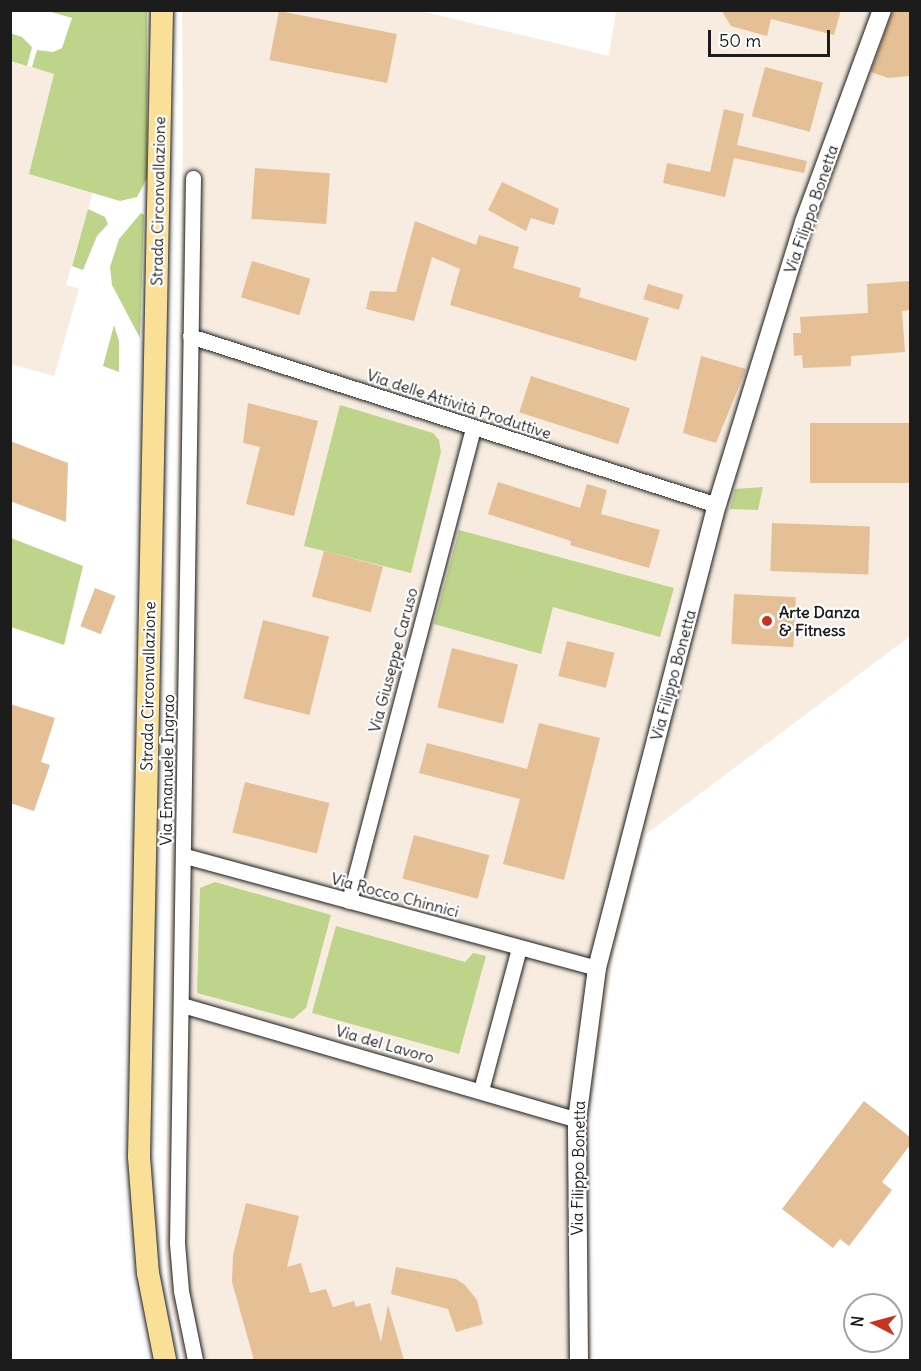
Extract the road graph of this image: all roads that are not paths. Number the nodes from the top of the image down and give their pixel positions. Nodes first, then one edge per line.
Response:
1 (162, 10) edge
2 (882, 10) edge
3 (193, 178) dead end
4 (190, 336) junction
5 (473, 428) junction
6 (717, 505) junction
7 (184, 856) junction
8 (349, 901) junction
9 (519, 948) junction
10 (597, 969) junction
11 (182, 1005) junction
12 (482, 1090) junction
13 (577, 1120) junction
14 (165, 1360) edge
15 (195, 1360) edge
16 (579, 1360) edge

1 - 14 main road, Strada Circonvallazione
2 - 6 street, Via Filippo Bonetta
3 - 4 street, Via Emanuele Ingrao
4 - 5 street, Via delle Attività Produttive
4 - 7 street, Via Emanuele Ingrao
5 - 6 street, Via delle Attività Produttive
5 - 8 street, Via Giuseppe Caruso
6 - 10 street, Via Filippo Bonetta
7 - 8 street, Via Rocco Chinnici
7 - 11 street, Via Emanuele Ingrao
8 - 9 street, Via Rocco Chinnici
9 - 10 street, Via Rocco Chinnici
9 - 12 street
10 - 13 street, Via Filippo Bonetta
11 - 12 street, Via del Lavoro
11 - 15 street, Via Emanuele Ingrao
12 - 13 street, Via del Lavoro
13 - 16 street, Via Filippo Bonetta

